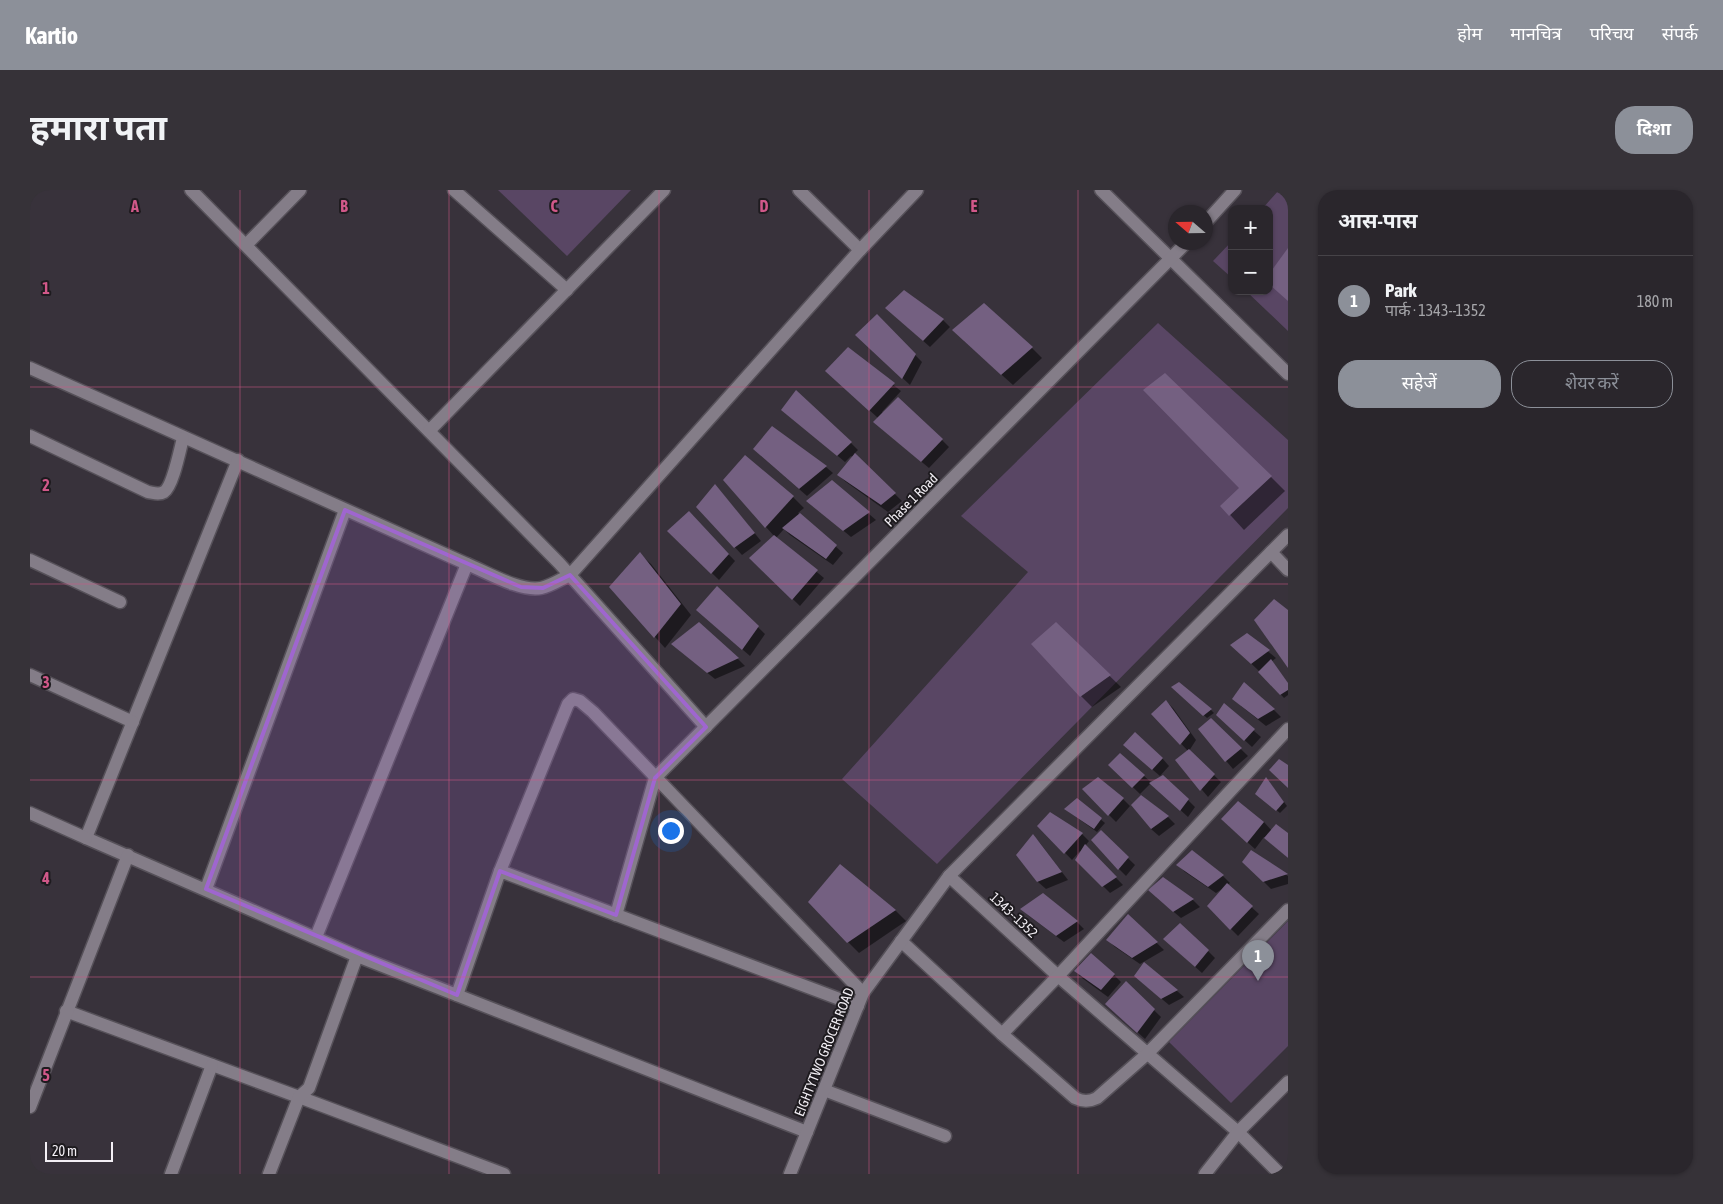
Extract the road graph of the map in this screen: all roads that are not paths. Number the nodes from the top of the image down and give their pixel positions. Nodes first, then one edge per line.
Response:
1 (191, 190) edge
2 (300, 190) edge
3 (454, 190) edge
4 (664, 190) edge
5 (799, 190) edge
6 (918, 190) edge
7 (1101, 190) edge
8 (1235, 190) edge
9 (1213, 214) edge
10 (246, 245) junction
11 (860, 250) junction
12 (1180, 250) edge
13 (1171, 260) junction
14 (567, 290) junction
15 (30, 368) edge
16 (1288, 374) edge
17 (429, 431) junction
18 (30, 436) edge
19 (183, 438) junction
20 (238, 460) junction
21 (345, 510) junction
22 (1288, 535) edge
23 (1271, 552) junction
24 (30, 560) edge
25 (467, 564) junction
26 (1288, 570) edge
27 (570, 575) junction
28 (120, 602) dead end
29 (30, 675) edge
30 (133, 722) junction
31 (706, 727) junction
32 (1288, 729) edge
33 (656, 778) junction
34 (30, 812) edge
35 (86, 838) junction
36 (128, 855) junction
37 (500, 871) junction
38 (949, 876) junction
39 (206, 890) junction
40 (1288, 910) edge
41 (616, 915) junction
42 (316, 937) junction
43 (901, 941) junction
44 (357, 956) junction
45 (1058, 976) junction
46 (863, 993) junction
47 (457, 995) junction
48 (858, 1006) junction
49 (66, 1012) junction
50 (1002, 1034) junction
51 (1147, 1054) junction
52 (212, 1065) junction
53 (1288, 1082) edge
54 (824, 1090) junction
55 (299, 1097) junction
56 (30, 1107) edge
57 (807, 1132) junction
58 (1238, 1132) junction
59 (945, 1136) dead end
60 (171, 1174) edge
61 (269, 1174) edge
62 (504, 1174) edge
63 (790, 1174) edge
64 (1205, 1174) edge
65 (1280, 1174) edge

1 - 10 street
2 - 10 street
3 - 14 street
4 - 14 street
5 - 11 street
6 - 11 street
7 - 13 street
8 - 9 street
10 - 17 street
11 - 27 street
12 - 13 street, Phase 1 Road
13 - 16 street
13 - 31 street, Phase 1 Road
14 - 17 street
15 - 19 street
17 - 27 street
18 - 19 street
19 - 20 street
20 - 21 street
20 - 30 street
21 - 25 street
21 - 39 street
22 - 23 street, EIGHTYTWO GROCER ROAD
23 - 26 street
23 - 38 street, EIGHTYTWO GROCER ROAD
24 - 28 street
25 - 27 street
25 - 42 street
27 - 31 street
29 - 30 street
30 - 35 street
31 - 33 street, Phase 1 Road
32 - 45 street
33 - 37 street
33 - 41 street
33 - 46 street
34 - 35 street
35 - 36 street
36 - 39 street
36 - 49 street
37 - 41 street
37 - 47 street
38 - 43 street, EIGHTYTWO GROCER ROAD
38 - 45 street, 1343--1352
39 - 42 street
40 - 51 street
41 - 48 street
42 - 44 street
43 - 46 street, EIGHTYTWO GROCER ROAD
43 - 50 street
44 - 47 street
44 - 55 street
45 - 50 street
45 - 51 street, 1343--1352
46 - 48 street, EIGHTYTWO GROCER ROAD
47 - 57 street
48 - 54 street, EIGHTYTWO GROCER ROAD
49 - 52 street
49 - 56 street
50 - 51 street
51 - 58 street, 1343--1352
52 - 55 street
52 - 60 street
53 - 58 street
54 - 57 street, EIGHTYTWO GROCER ROAD
54 - 59 street
55 - 61 street
55 - 62 street
57 - 63 street, EIGHTYTWO GROCER ROAD
58 - 64 street
58 - 65 street, 1343--1352

